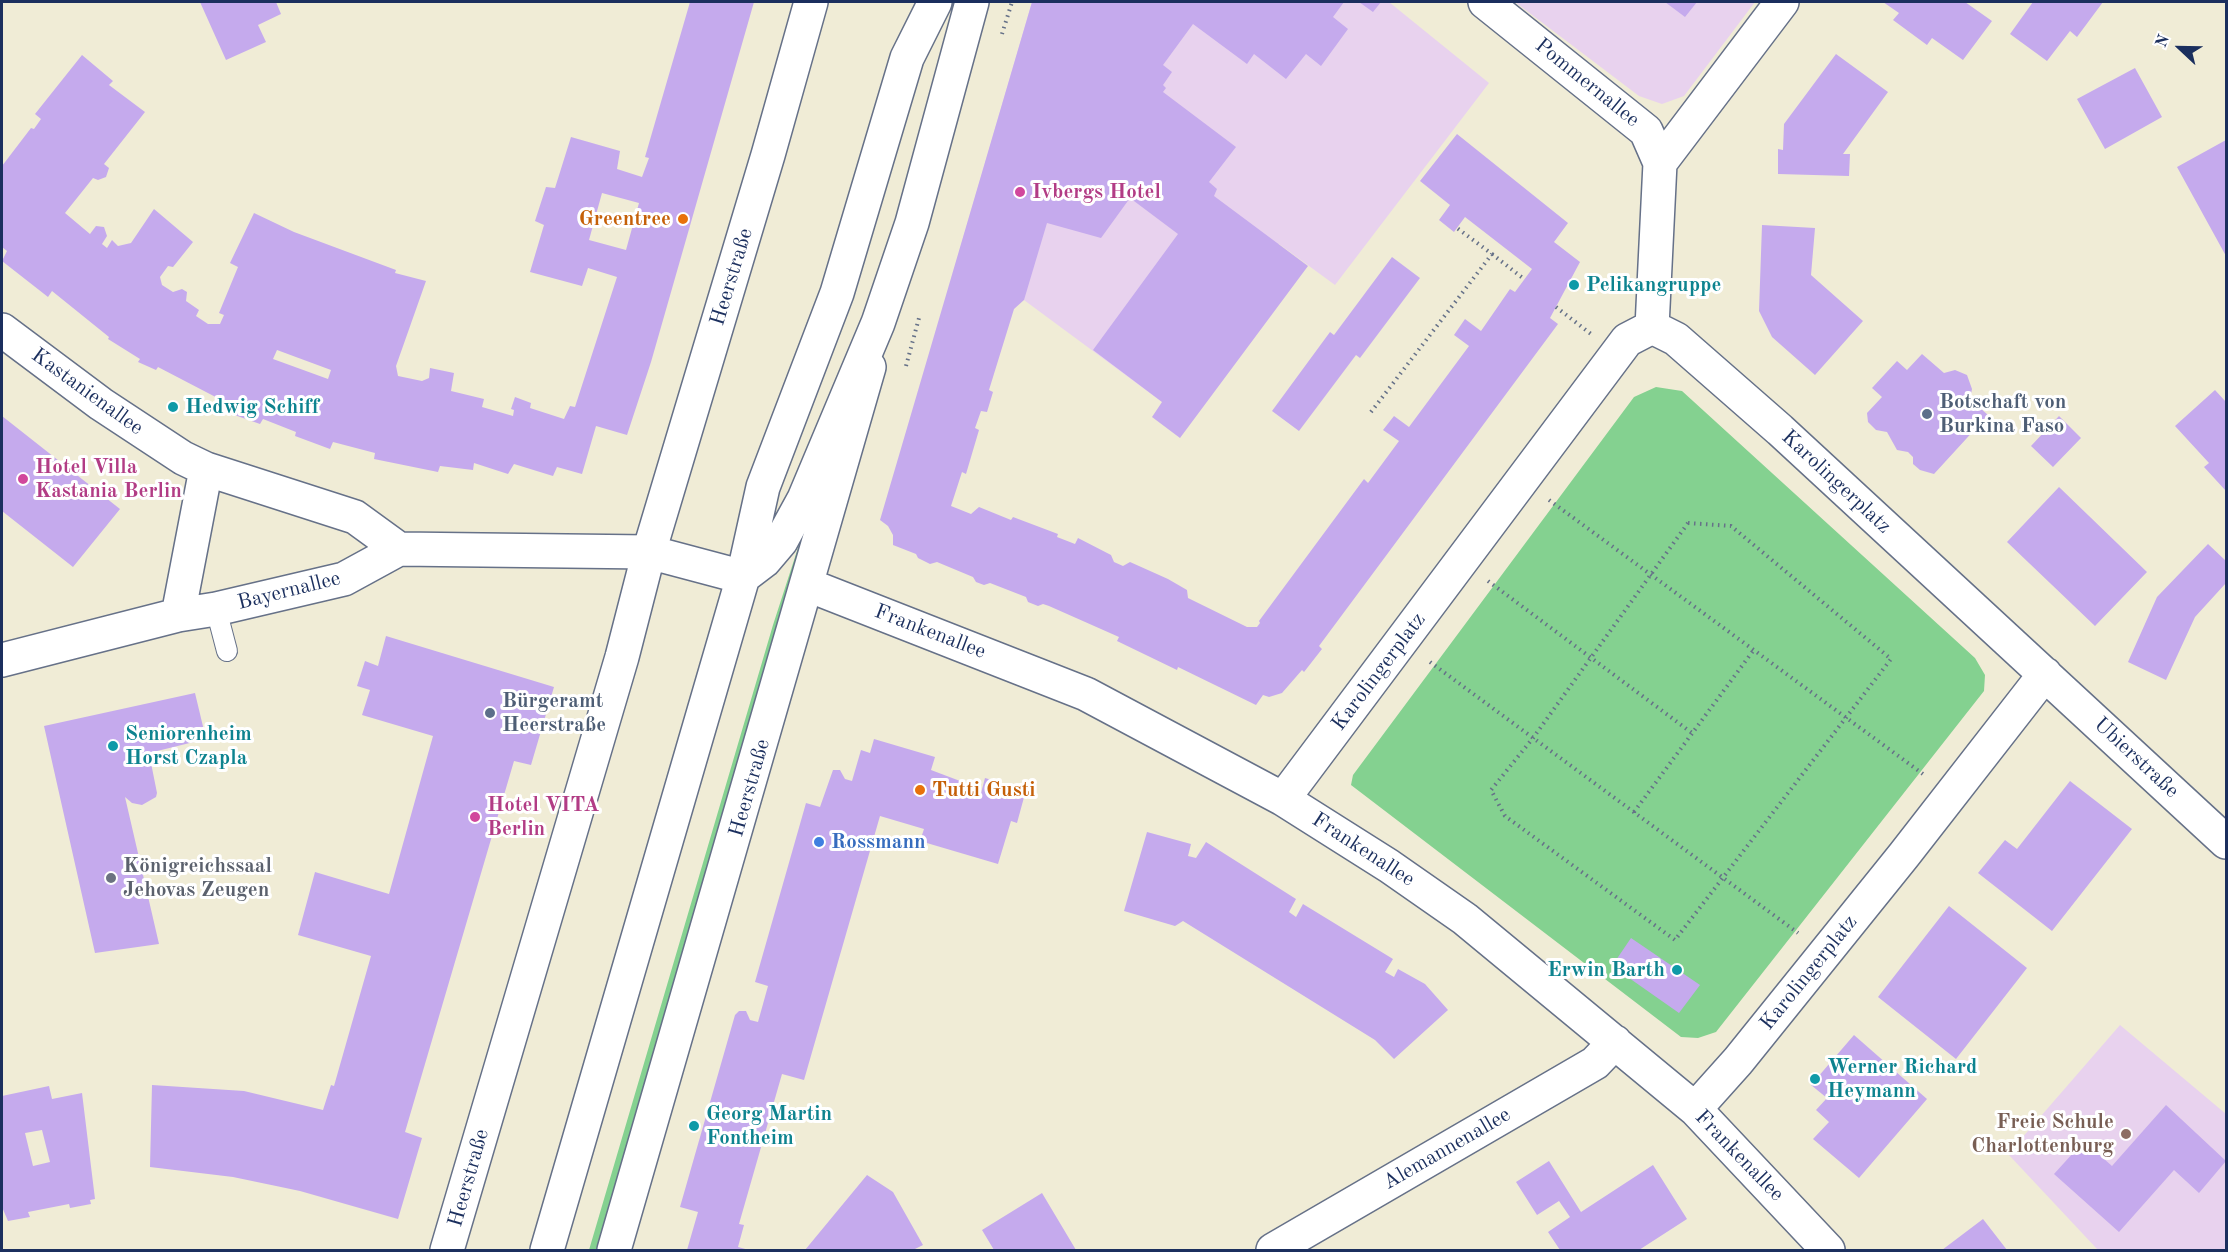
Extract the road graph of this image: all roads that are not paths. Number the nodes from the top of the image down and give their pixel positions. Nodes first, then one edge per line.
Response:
1 (811, 2) edge
2 (912, 2) edge
3 (935, 2) edge
4 (972, 2) edge
5 (1485, 2) edge
6 (1782, 2) edge
7 (907, 58) junction
8 (1660, 163) junction
9 (878, 323) junction
10 (1652, 327) junction
11 (2, 330) edge
12 (206, 469) junction
13 (399, 549) junction
14 (649, 552) junction
15 (743, 577) junction
16 (808, 585) junction
17 (216, 609) junction
18 (178, 615) junction
19 (227, 651) dead end
20 (2, 660) edge
21 (2045, 674) junction
22 (1283, 799) junction
23 (2226, 842) edge
24 (1615, 1042) junction
25 (1695, 1109) junction
26 (447, 1251) edge
27 (547, 1251) edge
28 (614, 1251) edge
29 (1273, 1251) edge
30 (1828, 1251) edge

1 - 14 street, Heerstraße
2 - 7 street
3 - 7 street
4 - 9 street, Heerstraße
5 - 8 street, Pommernallee
6 - 8 street
7 - 15 street
8 - 10 street, Pommernallee
9 - 15 street, Heerstraße
9 - 16 street, Heerstraße
10 - 21 street, Karolingerplatz
10 - 22 street, Karolingerplatz
11 - 12 street, Kastanienallee
12 - 13 street, Kastanienallee
12 - 18 street
13 - 14 street, Bayernallee
13 - 17 street, Bayernallee
14 - 15 street
14 - 26 street, Heerstraße
15 - 27 street
16 - 22 street, Frankenallee
16 - 28 street, Heerstraße
17 - 18 street, Bayernallee
17 - 19 lane
18 - 20 street, Bayernallee
21 - 23 street, Ubierstraße
21 - 25 street, Karolingerplatz
22 - 24 street, Frankenallee
24 - 25 street, Frankenallee
24 - 29 street, Alemannenallee
25 - 30 street, Frankenallee

